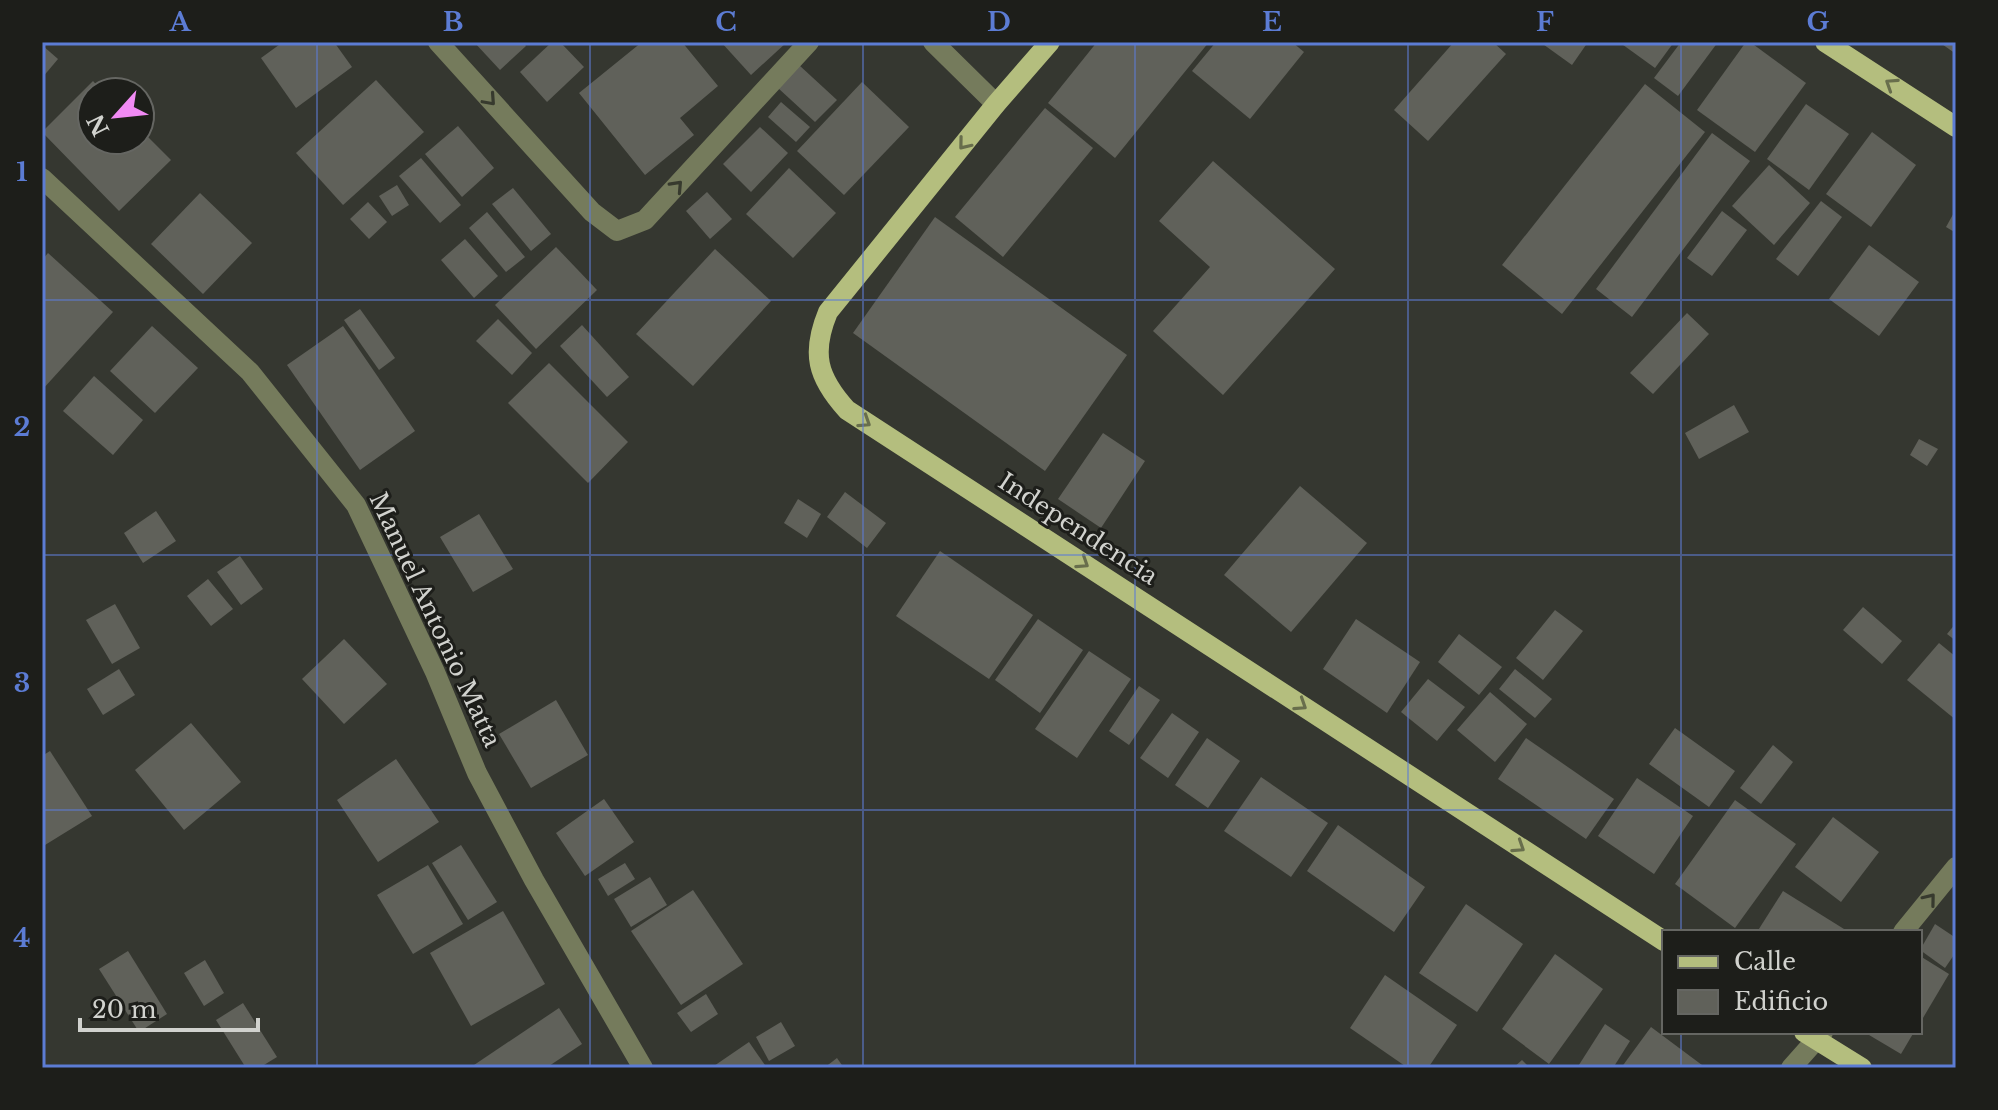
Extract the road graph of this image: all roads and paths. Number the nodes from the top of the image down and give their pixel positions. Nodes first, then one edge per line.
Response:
1 (438, 42) edge
2 (809, 42) edge
3 (933, 42) edge
4 (1050, 42) edge
5 (1825, 42) edge
6 (996, 104) junction
7 (1956, 127) edge
8 (42, 178) edge
9 (1956, 867) edge
10 (1905, 930) edge
11 (1662, 940) edge
12 (1814, 1035) edge
13 (643, 1068) edge
14 (1791, 1068) edge
15 (1862, 1068) edge

1 -> 2 street
3 - 6 street
4 - 6 main road, Independencia
7 -> 5 main road
6 -> 11 main road, Independencia
8 - 13 street, Manuel Antonio Matta
10 -> 9 street
12 - 14 street
12 - 15 main road

